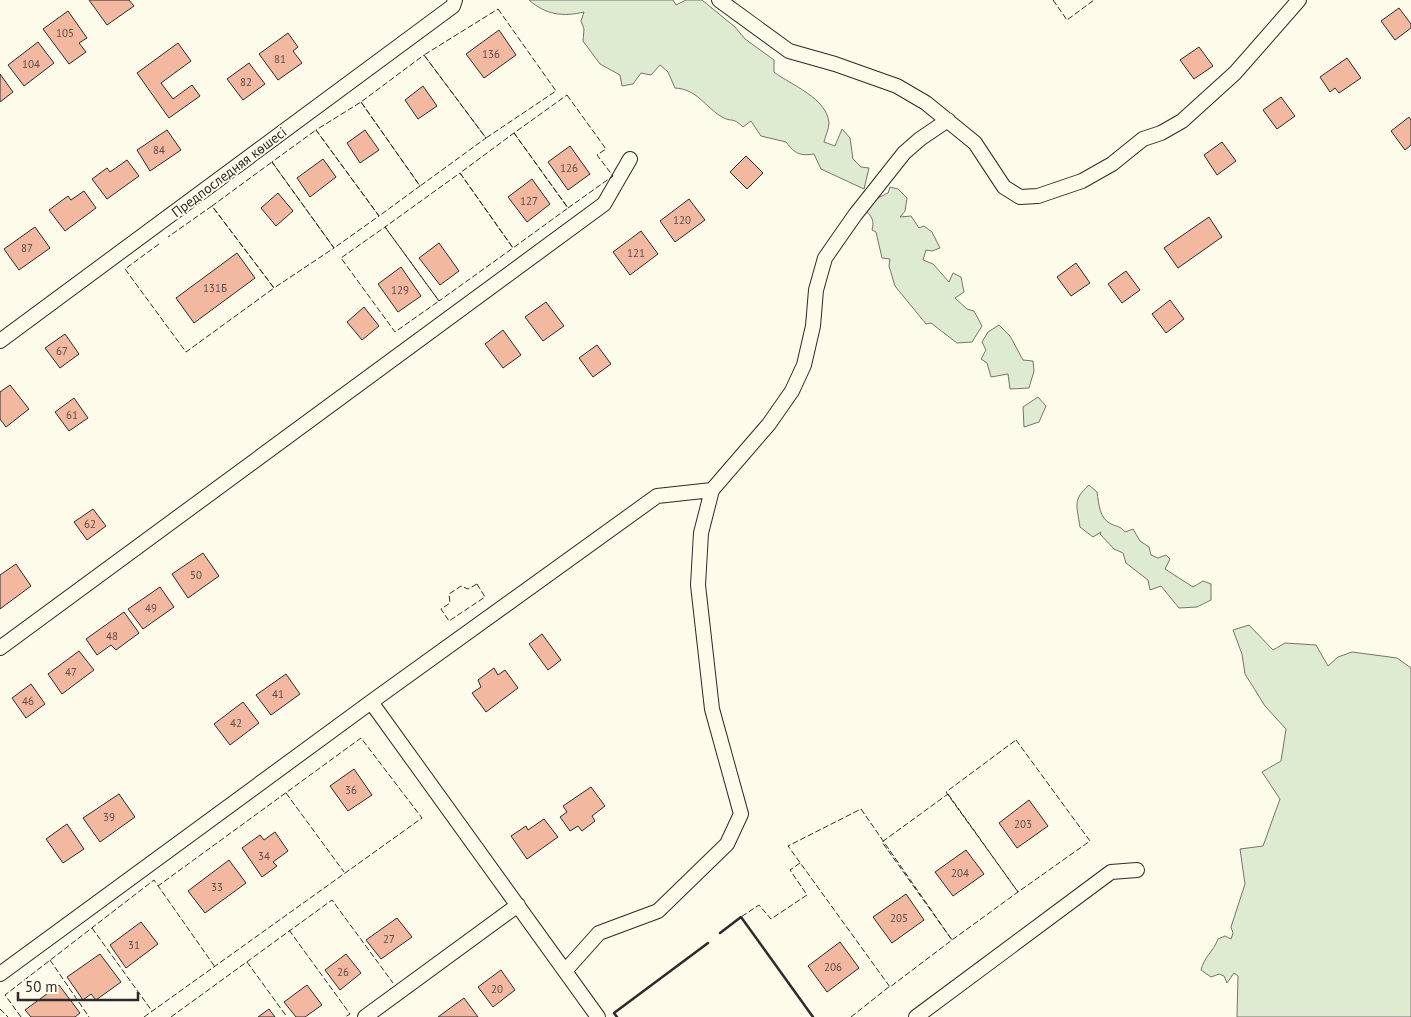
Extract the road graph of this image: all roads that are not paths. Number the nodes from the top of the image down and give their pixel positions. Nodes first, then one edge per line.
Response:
1 (456, 0) edge
2 (719, 0) edge
3 (1299, 0) edge
4 (948, 120) junction
5 (630, 159) dead end
6 (0, 341) edge
7 (712, 490) junction
8 (0, 648) edge
9 (371, 702) junction
10 (1137, 870) dead end
11 (518, 905) junction
12 (565, 971) junction
13 (0, 974) edge
14 (365, 1017) edge
15 (598, 1017) edge
16 (916, 1017) edge

1 - 6 street, Предпоследняя көшесі
2 - 4 street
3 - 4 street
4 - 7 street
5 - 8 street
7 - 9 street
7 - 12 street
9 - 11 street
9 - 13 street
10 - 16 street
11 - 12 street
11 - 14 street
12 - 15 street

